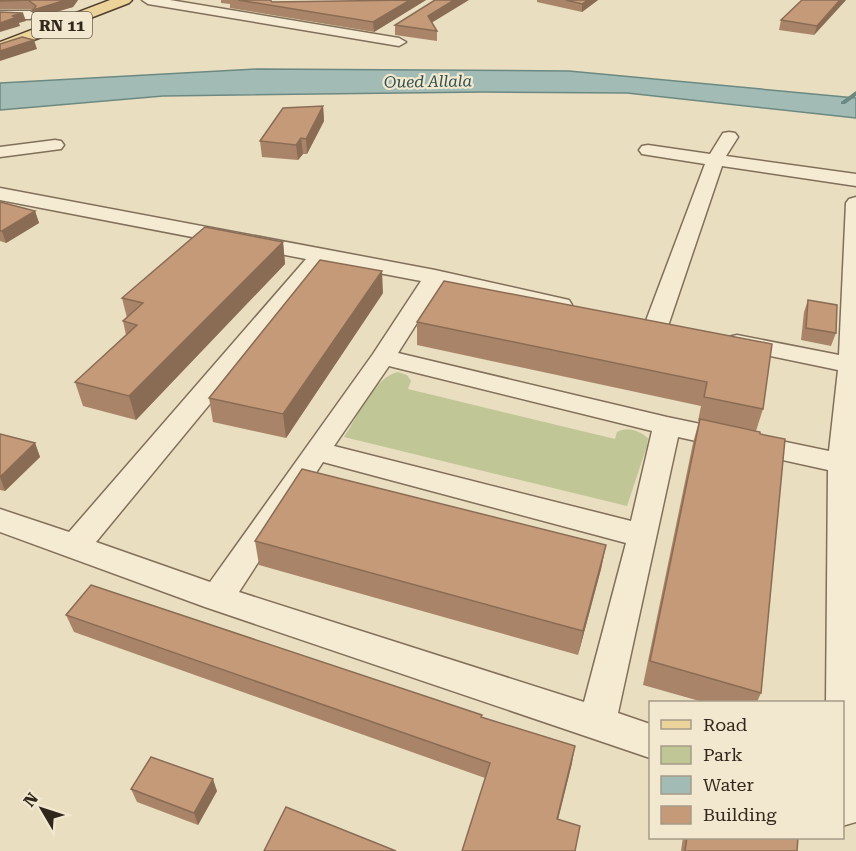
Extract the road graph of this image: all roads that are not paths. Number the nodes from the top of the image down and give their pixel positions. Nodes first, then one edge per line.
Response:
1 (124, 0) edge
2 (148, 0) edge
3 (266, 9) edge
4 (0, 15) edge
5 (30, 15) edge
6 (251, 17) junction
7 (394, 27) edge
8 (377, 38) junction
9 (399, 42) edge
10 (0, 48) edge
11 (729, 137) dead end
12 (55, 145) dead end
13 (648, 150) dead end
14 (0, 152) edge
15 (715, 160) junction
16 (856, 180) edge
17 (0, 194) edge
18 (856, 203) edge
19 (320, 256) junction
20 (435, 277) junction
21 (586, 310) edge
22 (633, 320) edge
23 (656, 326) junction
24 (678, 330) edge
25 (712, 337) edge
26 (383, 357) junction
27 (854, 366) edge
28 (667, 426) junction
29 (316, 451) junction
30 (842, 463) junction
31 (0, 520) edge
32 (643, 536) junction
33 (75, 546) junction
34 (217, 598) junction
35 (597, 723) junction
36 (649, 740) edge
37 (848, 808) edge

1 - 10 main road, RN 11
2 - 6 street
3 - 6 street
4 - 5 street
6 - 8 street
7 - 8 street
8 - 9 street
11 - 15 street
12 - 14 street
13 - 15 street
15 - 16 street
15 - 23 street
17 - 19 street
18 - 27 street
19 - 20 street
19 - 33 street
20 - 21 street
20 - 26 street
22 - 23 street
23 - 24 street
25 - 27 street
26 - 28 street
26 - 29 street
27 - 30 street
28 - 30 street
28 - 32 street
29 - 32 street
29 - 34 street
30 - 37 street
31 - 33 street
32 - 35 street
33 - 34 street
34 - 35 street
35 - 36 street

